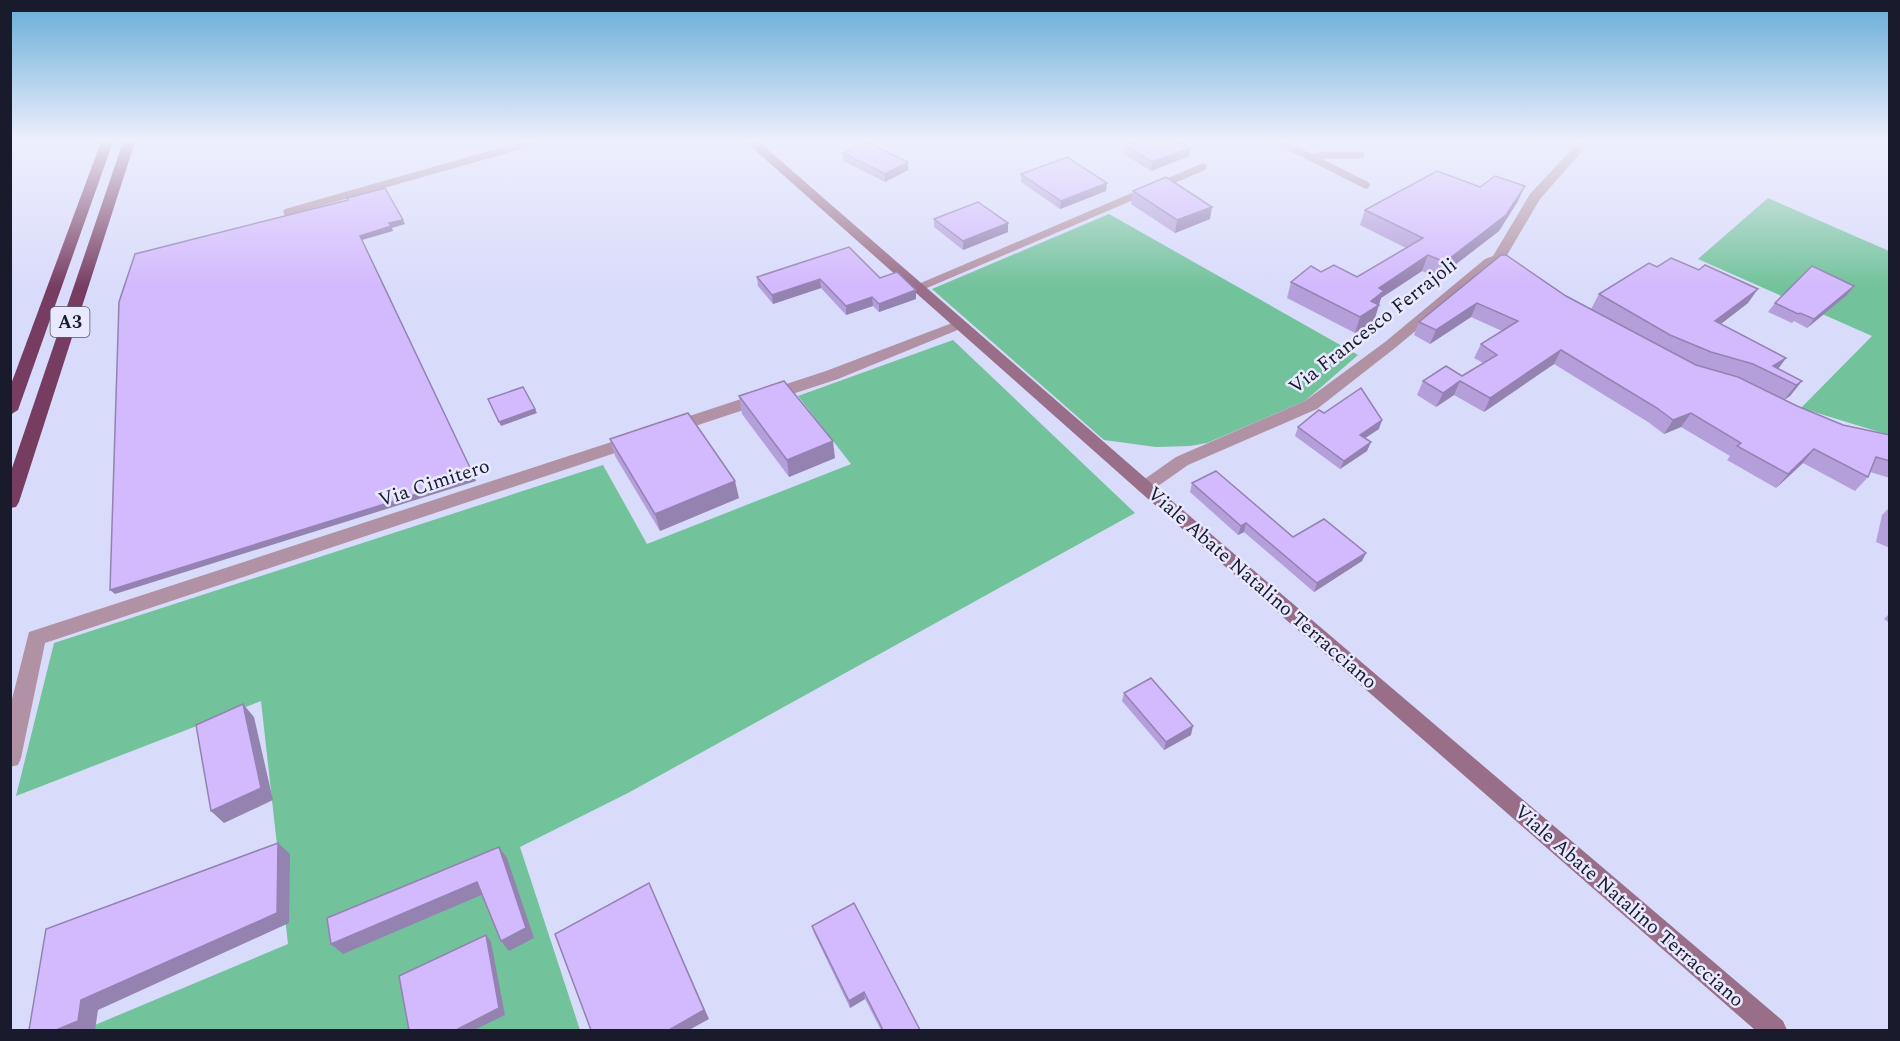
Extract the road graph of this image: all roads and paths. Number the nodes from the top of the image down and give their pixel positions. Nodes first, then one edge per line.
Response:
1 (89, 191) edge
2 (113, 191) edge
3 (362, 191) edge
4 (807, 191) edge
5 (1147, 191) edge
6 (1540, 191) edge
7 (287, 212) dead end
8 (918, 288) junction
9 (960, 324) junction
10 (10, 410) edge
11 (1145, 487) junction
12 (10, 502) edge
13 (10, 758) edge
14 (1774, 1030) edge

1 - 10 highway, A3
2 - 12 highway, A3
3 - 7 lane
4 - 8 street, Viale Abate Natalino Terracciano
5 - 8 lane
6 - 11 street, Via Francesco Ferrajoli
8 - 9 street, Viale Abate Natalino Terracciano
9 - 11 street, Viale Abate Natalino Terracciano
9 - 13 street, Via Cimitero
11 - 14 street, Viale Abate Natalino Terracciano

